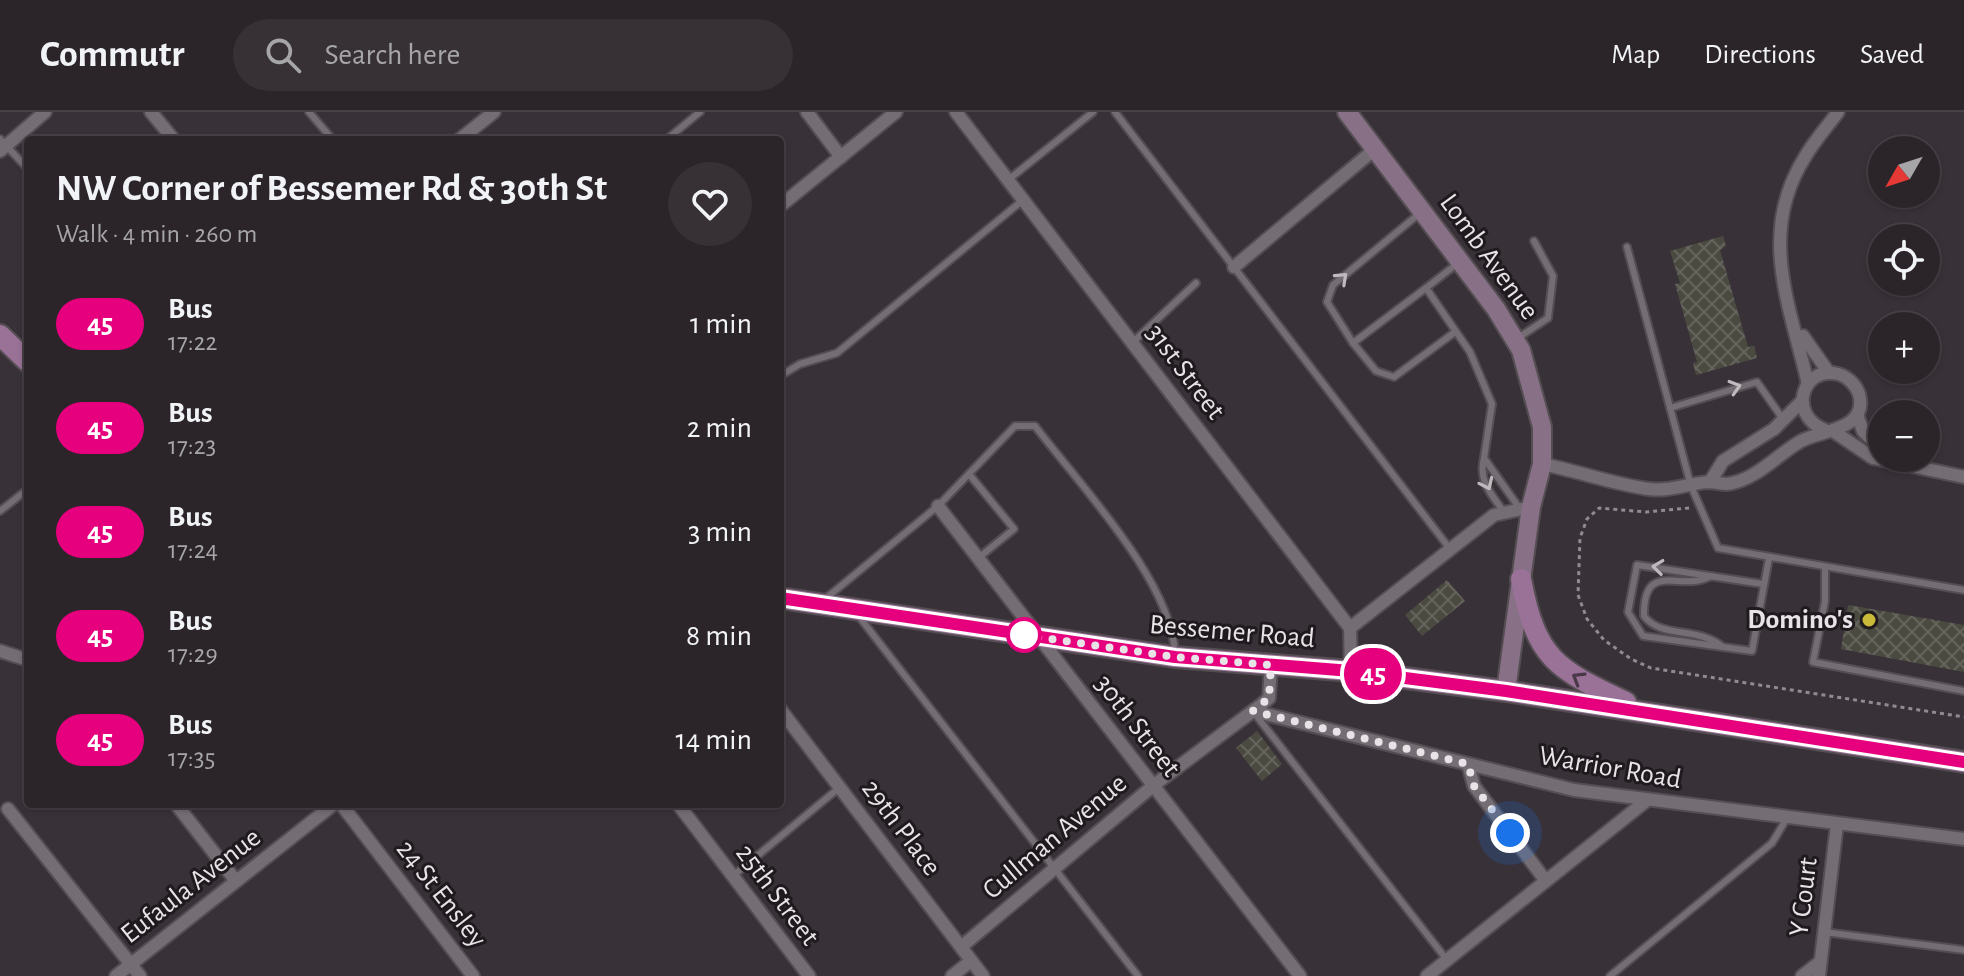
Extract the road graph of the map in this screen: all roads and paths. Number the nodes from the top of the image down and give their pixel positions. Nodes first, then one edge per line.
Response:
1 (45, 112) edge
2 (151, 112) edge
3 (309, 112) edge
4 (700, 112) edge
5 (807, 112) edge
6 (896, 112) edge
7 (956, 112) edge
8 (1093, 112) edge
9 (1115, 112) edge
10 (1347, 112) edge
11 (1838, 112) edge
12 (488, 114) edge
13 (171, 136) edge
14 (330, 136) edge
15 (463, 136) edge
16 (671, 136) edge
17 (2, 146) edge
18 (1375, 149) junction
19 (841, 157) junction
20 (24, 165) edge
21 (1008, 180) junction
22 (1023, 200) junction
23 (784, 203) edge
24 (1422, 211) junction
25 (1534, 241) dead end
26 (1627, 247) dead end
27 (1460, 261) junction
28 (1234, 267) junction
29 (1196, 283) dead end
30 (1426, 288) junction
31 (1792, 316) junction
32 (1455, 332) junction
33 (0, 335) edge
34 (1515, 340) junction
35 (1132, 343) junction
36 (1353, 343) junction
37 (24, 358) edge
38 (1829, 373) junction
39 (784, 374) edge
40 (1808, 384) junction
41 (1802, 401) junction
42 (1670, 408) junction
43 (1857, 415) junction
44 (1783, 420) junction
45 (1829, 430) junction
46 (1868, 436) edge
47 (1868, 455) edge
48 (1484, 458) junction
49 (1542, 464) junction
50 (1940, 471) edge
51 (969, 474) junction
52 (1964, 477) edge
53 (1710, 482) junction
54 (1691, 486) junction
55 (24, 492) edge
56 (938, 506) junction
57 (1525, 508) junction
58 (0, 511) edge
59 (1504, 513) junction
60 (1450, 549) junction
61 (1769, 558) junction
62 (977, 559) junction
63 (1825, 569) junction
64 (1711, 576) junction
65 (1521, 579) junction
66 (1763, 584) junction
67 (1964, 590) edge
68 (784, 599) edge
69 (819, 603) junction
70 (853, 608) junction
71 (1350, 628) junction
72 (1036, 637) junction
73 (1723, 647) junction
74 (0, 651) edge
75 (1175, 657) junction
76 (24, 659) edge
77 (1271, 665) junction
78 (1351, 671) junction
79 (1506, 691) junction
80 (1964, 691) edge
81 (1253, 711) junction
82 (1648, 713) junction
83 (784, 714) edge
84 (1964, 762) edge
85 (1468, 764) junction
86 (1154, 785) junction
87 (840, 787) junction
88 (1646, 801) junction
89 (179, 808) edge
90 (329, 808) edge
91 (344, 808) edge
92 (681, 808) edge
93 (8, 809) dead end
94 (1787, 818) junction
95 (1837, 824) junction
96 (1964, 839) edge
97 (1055, 868) junction
98 (733, 876) junction
99 (236, 881) junction
100 (1546, 881) junction
101 (1824, 932) junction
102 (961, 947) junction
103 (1964, 950) edge
104 (1447, 960) junction
105 (971, 961) junction
106 (1820, 962) junction
107 (131, 964) junction
108 (116, 976) edge
109 (140, 976) edge
110 (473, 976) edge
111 (809, 976) edge
112 (952, 976) edge
113 (971, 976) edge
114 (983, 976) edge
115 (1138, 976) edge
116 (1300, 976) edge
117 (1427, 976) edge
118 (1610, 976) edge
119 (1802, 976) edge
120 (1819, 976) edge

1 - 17 street
2 - 13 street
3 - 14 lane
4 - 16 lane
5 - 19 street
6 - 19 street
7 - 21 street, 31st Street
8 - 21 lane
9 - 28 lane
10 - 18 main road, Lomb Avenue
11 - 31 street
12 - 15 street
17 - 20 lane
18 - 24 main road, Lomb Avenue
18 - 28 street
19 - 23 street
21 - 22 street, 31st Street
22 - 35 street, 31st Street
22 - 39 lane
24 - 27 main road, Lomb Avenue
36 -> 24 lane
25 - 34 lane
26 - 42 lane
27 - 30 lane
27 - 34 main road, Lomb Avenue
28 - 60 lane
29 - 35 lane
30 - 32 lane
30 - 36 lane
31 - 38 street
31 - 40 street
32 - 36 lane
32 - 48 lane
33 - 37 main road
34 - 49 main road, Lomb Avenue
35 - 71 street, 31st Street
38 - 40 street
38 - 43 street
40 - 41 street
41 - 44 street
41 - 45 street
42 -> 44 lane
42 - 54 lane
43 - 45 street
43 - 46 street
44 - 53 street
45 - 47 street
45 - 53 street
48 - 57 lane
48 -> 59 lane
49 - 54 street
49 - 57 main road, Lomb Avenue
50 - 52 street
51 - 56 lane
51 - 62 lane
51 - 75 lane
53 - 54 street
54 - 61 lane
55 - 58 lane
56 - 62 street, 30th Street
56 - 69 lane
57 - 59 street
57 - 65 main road, Lomb Avenue
59 - 60 street
60 - 71 street
61 - 63 lane
61 - 66 lane
62 - 72 street, 30th Street
63 - 67 lane
63 - 80 lane
64 - 66 lane
64 - 73 lane
64 -> 73 lane
65 - 79 main road, Lomb Avenue
82 -> 65 main road
66 - 73 lane
68 - 69 main road, Bessemer Road
69 - 70 main road, Bessemer Road
70 - 72 main road, Bessemer Road
70 - 97 lane
71 - 78 street
72 - 75 main road, Bessemer Road
72 - 86 street, 30th Street
74 - 76 street
75 - 77 main road, Bessemer Road
77 - 78 main road, Bessemer Road
77 - 81 street, Cullman Avenue
78 - 79 main road, Bessemer Road
79 - 82 main road, Bessemer Road
81 - 85 street, Warrior Road
81 - 86 street, Cullman Avenue
81 - 104 lane
82 - 84 main road, Bessemer Road
83 - 87 street, 29th Place
85 - 88 street, Warrior Road
85 - 100 street
86 - 97 street, Cullman Avenue
86 - 116 street, 30th Street
87 - 98 lane
87 - 102 street, 29th Place
88 - 94 street, Warrior Road
88 - 100 street
89 - 99 street
90 - 99 street, Eufaula Avenue
91 - 110 street, 24 St Ensley
92 - 98 street, 25th Street
93 - 107 street
94 - 95 street, Warrior Road
94 - 118 lane
95 - 96 street, Warrior Road
95 - 101 street, Y Court
97 - 102 street, Cullman Avenue
97 - 115 lane
98 - 111 street, 25th Street
99 - 107 street, Eufaula Avenue
100 - 104 street
101 - 103 lane
101 - 106 street, Y Court
102 - 105 street, 29th Place
104 - 117 street
105 - 112 street
105 - 113 street
105 - 114 street, 29th Place
106 - 119 street
106 - 120 street, Y Court
107 - 108 street, Eufaula Avenue
107 - 109 street

